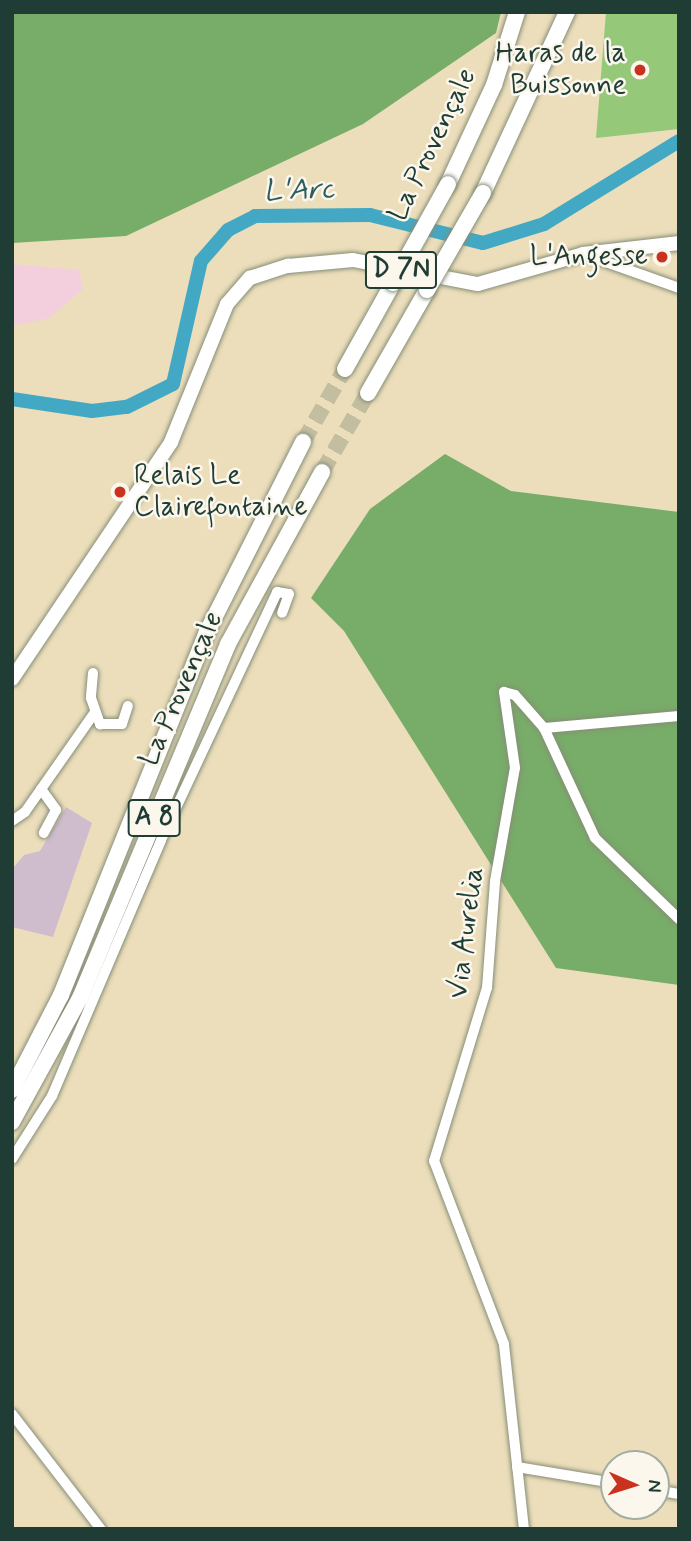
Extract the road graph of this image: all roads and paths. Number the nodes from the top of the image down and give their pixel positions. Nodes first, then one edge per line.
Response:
1 (517, 12) edge
2 (567, 12) edge
3 (679, 243) edge
4 (583, 254) junction
5 (679, 288) edge
6 (345, 369) tunnel mouth
7 (368, 393) tunnel mouth
8 (303, 442) tunnel mouth
9 (322, 472) tunnel mouth
10 (282, 613) dead end
11 (93, 673) dead end
12 (12, 679) edge
13 (128, 706) dead end
14 (95, 712) junction
15 (679, 716) edge
16 (544, 728) junction
17 (41, 789) junction
18 (12, 821) edge
19 (44, 833) dead end
20 (679, 919) edge
21 (12, 1090) edge
22 (12, 1122) edge
23 (12, 1158) edge
24 (12, 1415) edge
25 (517, 1467) junction
26 (600, 1481) edge
27 (102, 1529) edge
28 (524, 1529) edge

1 - 6 highway, La Provençale, bridge
2 - 7 highway, bridge
3 - 4 main road, D 7N
4 - 5 street
4 - 12 main road, D 7N
8 - 21 highway, La Provençale / A 8
9 - 22 highway, La Provençale / A 8
10 - 23 street
11 - 14 street
13 - 14 street
14 - 17 street
15 - 16 street
16 - 20 street
16 - 25 street, Via Aurelia
17 - 18 street
17 - 19 street
24 - 27 street
25 - 26 street
25 - 28 street

